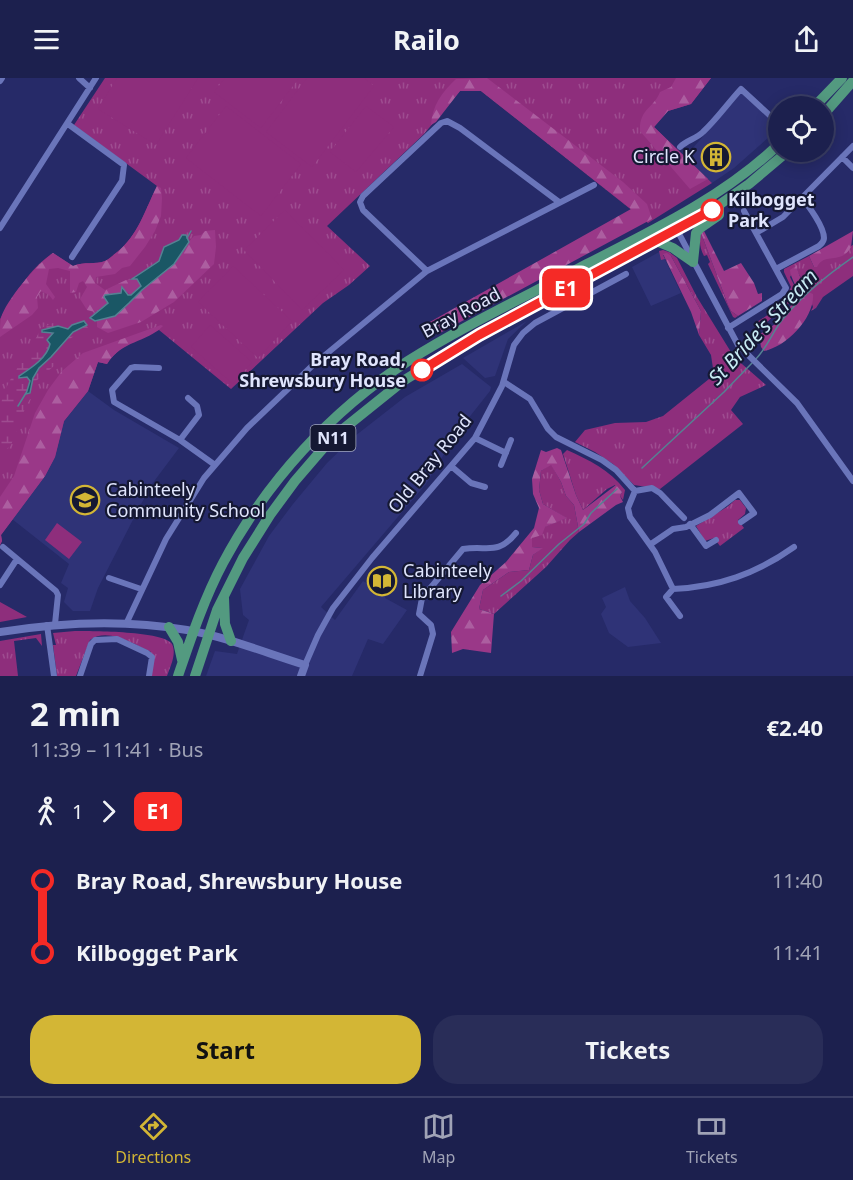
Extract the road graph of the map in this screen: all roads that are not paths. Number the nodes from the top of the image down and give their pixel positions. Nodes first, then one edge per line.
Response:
1 (78, 78) edge
2 (96, 78) edge
3 (842, 78) edge
4 (853, 81) edge
5 (90, 88) junction
6 (825, 96) edge
7 (834, 103) edge
8 (768, 114) edge
9 (68, 124) junction
10 (853, 146) edge
11 (680, 147) dead end
12 (768, 153) edge
13 (842, 156) junction
14 (775, 162) edge
15 (853, 168) edge
16 (594, 185) dead end
17 (802, 198) junction
18 (560, 202) junction
19 (699, 204) junction
20 (719, 206) junction
21 (744, 212) dead end
22 (706, 214) junction
23 (674, 225) junction
24 (0, 228) edge
25 (756, 233) junction
26 (656, 241) junction
27 (72, 257) dead end
28 (693, 262) junction
29 (776, 269) junction
30 (427, 271) junction
31 (626, 274) dead end
32 (728, 328) junction
33 (159, 368) dead end
34 (504, 382) junction
35 (188, 398) dead end
36 (475, 438) junction
37 (180, 440) junction
38 (511, 440) dead end
39 (506, 453) junction
40 (215, 465) junction
41 (501, 465) dead end
42 (451, 466) junction
43 (853, 481) edge
44 (485, 488) dead end
45 (635, 491) junction
46 (684, 518) dead end
47 (741, 522) dead end
48 (690, 525) junction
49 (516, 533) dead end
50 (716, 540) dead end
51 (651, 544) junction
52 (3, 547) dead end
53 (794, 547) dead end
54 (786, 553) junction
55 (17, 559) junction
56 (791, 560) dead end
57 (109, 578) dead end
58 (0, 585) edge
59 (141, 589) junction
60 (673, 589) junction
61 (224, 595) junction
62 (680, 616) dead end
63 (127, 622) junction
64 (51, 624) junction
65 (169, 627) junction
66 (193, 631) junction
67 (0, 632) edge
68 (209, 636) junction
69 (231, 641) junction
70 (182, 663) junction
71 (305, 665) junction
72 (54, 676) edge
73 (80, 676) edge
74 (149, 676) edge
75 (178, 676) edge
76 (195, 676) edge
77 (301, 676) edge
78 (420, 676) edge

1 - 5 street
2 - 5 street
3 - 6 highway
4 - 7 highway
5 - 9 street
8 - 11 street
9 - 24 street
9 - 27 street
10 - 13 street
12 - 19 highway, Bray Road / N11
13 - 15 street
13 - 17 street
14 - 20 highway, Bray Road / N11
16 - 18 street
17 - 25 street
17 - 29 street
18 - 30 street
18 - 30 street
19 - 22 highway
19 - 23 highway, Bray Road / N11
20 - 22 highway, Bray Road / N11
20 - 28 highway
21 - 25 street
22 - 23 highway, Bray Road / N11
23 - 26 highway, Bray Road / N11
23 - 28 street
23 - 66 highway, Bray Road / N11
25 - 29 street
26 - 28 highway
26 - 61 highway, Bray Road / N11
28 - 32 street
29 - 32 street
30 - 40 street
31 - 34 street, Old Bray Road
32 - 43 street
33 - 37 street
34 - 36 street, Old Bray Road
34 - 45 street
35 - 37 street
36 - 39 street
36 - 42 street, Old Bray Road
37 - 40 street
38 - 39 street
39 - 41 street
40 - 59 street
42 - 44 street
42 - 71 street, Old Bray Road
45 - 46 street
45 - 51 street
47 - 48 street
48 - 50 street
48 - 51 street
49 - 78 street
51 - 60 street
52 - 55 street
53 - 54 street
54 - 56 street
54 - 60 street
55 - 58 street
55 - 64 street
57 - 59 street
59 - 63 street
60 - 62 street
61 - 68 highway, Bray Road / N11
61 - 69 highway
63 - 64 street
63 - 65 street
64 - 67 street
64 - 72 street
65 - 66 street
65 - 70 highway
66 - 68 street
66 - 70 highway, Bray Road / N11
68 - 69 street
68 - 76 highway, Bray Road / N11
69 - 71 street
70 - 75 highway, Bray Road / N11
71 - 77 street, Old Bray Road
73 - 74 street

